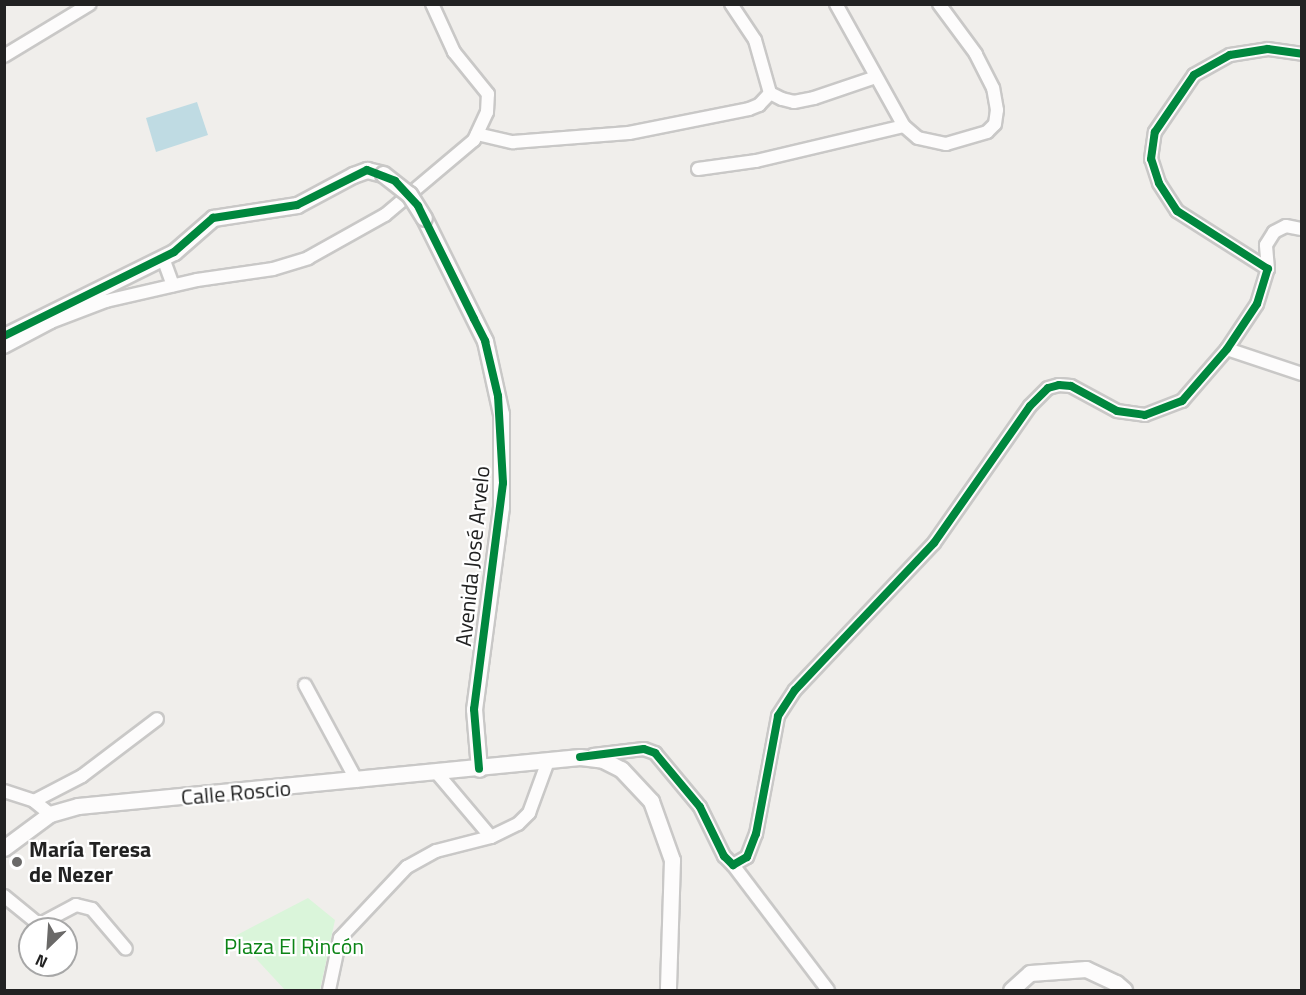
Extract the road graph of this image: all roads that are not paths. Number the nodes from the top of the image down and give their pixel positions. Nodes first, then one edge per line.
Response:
1 (90, 4) edge
2 (432, 4) edge
3 (731, 4) edge
4 (836, 4) edge
5 (939, 4) edge
6 (1302, 54) edge
7 (4, 56) edge
8 (876, 77) junction
9 (771, 93) junction
10 (904, 126) junction
11 (477, 134) junction
12 (698, 170) dead end
13 (1302, 229) edge
14 (163, 258) junction
15 (1268, 269) junction
16 (173, 285) junction
17 (4, 336) edge
18 (4, 347) edge
19 (1227, 349) junction
20 (1302, 374) edge
21 (305, 686) dead end
22 (157, 719) dead end
23 (580, 757) junction
24 (549, 761) junction
25 (479, 769) junction
26 (437, 773) junction
27 (357, 782) junction
28 (4, 791) edge
29 (34, 801) junction
30 (50, 814) junction
31 (491, 837) junction
32 (4, 848) edge
33 (733, 865) junction
34 (4, 897) edge
35 (126, 949) dead end
36 (329, 990) edge
37 (668, 990) edge
38 (828, 990) edge
39 (1011, 990) edge
40 (1124, 990) edge

1 - 7 street
2 - 11 street
3 - 9 street
4 - 8 street
5 - 10 street
6 - 15 street
8 - 9 street
8 - 10 street
9 - 11 street
10 - 12 street
11 - 16 street
13 - 15 street
14 - 16 street
14 - 17 street
14 - 25 street, Avenida José Arvelo, bridge
15 - 19 street
16 - 18 street
19 - 20 street
19 - 33 street
21 - 27 street
22 - 29 street
23 - 24 street, Calle Roscio
23 - 33 street
23 - 37 street, Calle Roscio
24 - 25 street, Calle Roscio
24 - 31 street
25 - 26 street, Calle Roscio
26 - 27 street, Calle Roscio
26 - 31 street
27 - 30 street, Calle Roscio
28 - 29 street
29 - 30 street
30 - 32 street, Calle Roscio
31 - 36 street
33 - 38 street
34 - 35 street
39 - 40 street

